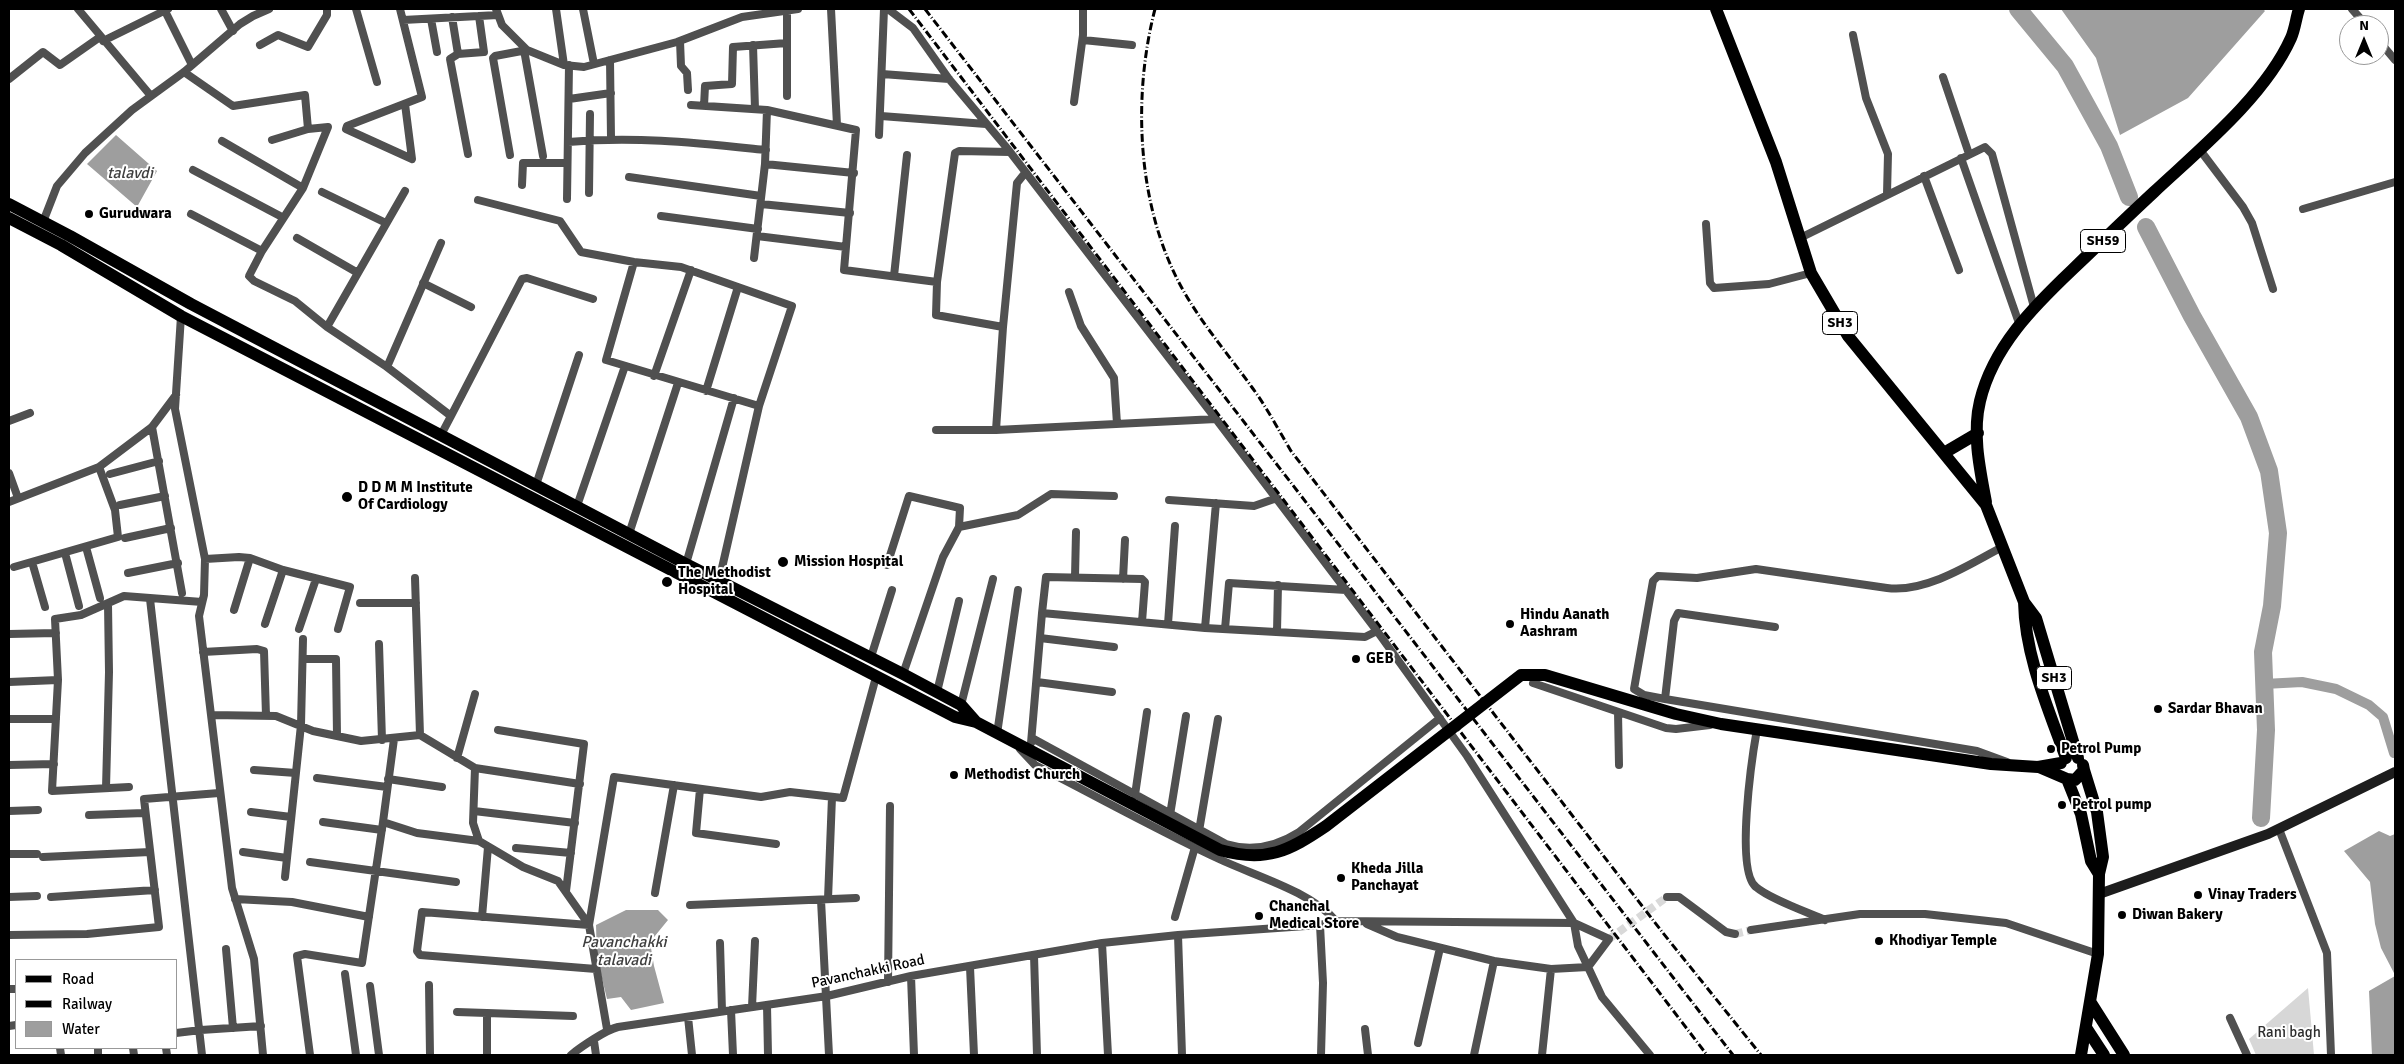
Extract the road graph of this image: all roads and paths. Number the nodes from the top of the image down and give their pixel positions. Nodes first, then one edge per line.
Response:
1 (78, 9) edge
2 (166, 9) edge
3 (221, 9) edge
4 (269, 9) edge
5 (327, 9) edge
6 (356, 9) edge
7 (400, 9) edge
8 (556, 9) edge
9 (583, 9) edge
10 (798, 9) edge
11 (831, 9) edge
12 (886, 9) edge
13 (1083, 9) edge
14 (1716, 9) edge
15 (2299, 9) edge
16 (787, 10) junction
17 (251, 12) edge
18 (497, 12) edge
19 (478, 16) junction
20 (452, 18) junction
21 (432, 19) junction
22 (403, 20) junction
23 (233, 31) junction
24 (1853, 35) dead end
25 (102, 39) junction
26 (1083, 40) junction
27 (680, 41) junction
28 (787, 43) junction
29 (260, 45) dead end
30 (753, 45) junction
31 (1132, 45) dead end
32 (525, 50) junction
33 (437, 52) dead end
34 (458, 54) junction
35 (610, 60) junction
36 (594, 64) junction
37 (192, 65) junction
38 (567, 65) junction
39 (184, 72) junction
40 (882, 74) junction
41 (1943, 77) dead end
42 (9, 79) edge
43 (950, 79) junction
44 (377, 82) dead end
45 (688, 90) dead end
46 (611, 93) junction
47 (151, 96) junction
48 (786, 96) dead end
49 (569, 99) junction
50 (1074, 102) dead end
51 (405, 104) junction
52 (690, 105) dead end
53 (704, 106) junction
54 (755, 109) junction
55 (767, 110) junction
56 (590, 114) dead end
57 (881, 116) junction
58 (986, 124) junction
59 (836, 125) junction
60 (308, 129) junction
61 (879, 135) dead end
62 (611, 138) junction
63 (272, 140) dead end
64 (591, 140) junction
65 (222, 141) dead end
66 (568, 142) junction
67 (766, 150) junction
68 (2200, 150) junction
69 (1010, 152) junction
70 (468, 154) dead end
71 (1969, 154) junction
72 (510, 155) dead end
73 (908, 155) dead end
74 (543, 156) dead end
75 (1961, 158) junction
76 (567, 163) junction
77 (765, 164) junction
78 (193, 170) dead end
79 (854, 173) junction
80 (1026, 173) junction
81 (1924, 176) junction
82 (629, 177) dead end
83 (2395, 182) edge
84 (522, 185) dead end
85 (303, 188) junction
86 (405, 191) dead end
87 (322, 192) dead end
88 (590, 193) dead end
89 (1887, 194) junction
90 (567, 199) dead end
91 (478, 200) dead end
92 (761, 200) junction
93 (9, 204) edge
94 (2303, 209) dead end
95 (850, 213) junction
96 (191, 214) dead end
97 (661, 216) dead end
98 (282, 217) junction
99 (9, 218) edge
100 (43, 222) junction
101 (386, 223) junction
102 (1706, 224) dead end
103 (757, 232) junction
104 (297, 238) dead end
105 (1800, 238) junction
106 (441, 243) dead end
107 (846, 247) junction
108 (262, 251) junction
109 (754, 258) dead end
110 (634, 262) junction
111 (691, 270) junction
112 (1959, 270) dead end
113 (358, 273) junction
114 (1811, 273) junction
115 (894, 276) junction
116 (937, 282) junction
117 (423, 283) junction
118 (738, 287) junction
119 (2273, 289) dead end
120 (1069, 292) dead end
121 (593, 299) dead end
122 (471, 307) dead end
123 (2034, 307) junction
124 (180, 316) junction
125 (2020, 326) junction
126 (327, 327) junction
127 (1003, 327) junction
128 (579, 355) dead end
129 (625, 366) junction
130 (387, 367) junction
131 (654, 376) junction
132 (678, 383) junction
133 (706, 391) junction
134 (176, 396) junction
135 (734, 398) junction
136 (759, 406) junction
137 (30, 413) dead end
138 (451, 416) junction
139 (1216, 419) junction
140 (9, 421) edge
141 (1117, 424) junction
142 (152, 427) junction
143 (936, 430) dead end
144 (996, 430) junction
145 (1978, 433) junction
146 (441, 435) junction
147 (1944, 453) junction
148 (158, 461) junction
149 (99, 467) junction
150 (9, 474) edge
151 (110, 474) dead end
152 (536, 485) junction
153 (165, 496) junction
154 (1114, 496) dead end
155 (18, 498) junction
156 (1277, 498) junction
157 (1169, 500) dead end
158 (9, 502) edge
159 (1216, 503) junction
160 (120, 505) dead end
161 (1986, 505) junction
162 (577, 506) junction
163 (1175, 526) dead end
164 (960, 527) junction
165 (170, 528) junction
166 (1076, 532) dead end
167 (629, 534) junction
168 (125, 538) dead end
169 (1125, 540) dead end
170 (86, 547) junction
171 (2002, 547) junction
172 (65, 553) junction
173 (250, 558) junction
174 (205, 559) junction
175 (32, 562) junction
176 (178, 563) junction
177 (686, 564) junction
178 (887, 565) dead end
179 (14, 568) dead end
180 (283, 570) junction
181 (128, 573) dead end
182 (1075, 577) junction
183 (415, 578) dead end
184 (993, 578) dead end
185 (316, 579) junction
186 (1123, 579) junction
187 (719, 581) junction
188 (1278, 585) junction
189 (892, 590) dead end
190 (1018, 590) dead end
191 (1346, 590) junction
192 (182, 593) dead end
193 (100, 598) dead end
194 (150, 599) junction
195 (959, 600) dead end
196 (202, 602) junction
197 (360, 603) dead end
198 (416, 603) junction
199 (108, 604) junction
200 (79, 606) dead end
201 (45, 607) dead end
202 (234, 610) dead end
203 (1042, 613) junction
204 (1142, 622) junction
205 (265, 624) dead end
206 (1168, 624) junction
207 (1775, 627) dead end
208 (1205, 628) junction
209 (299, 629) dead end
210 (338, 629) dead end
211 (1225, 629) junction
212 (1378, 631) junction
213 (1277, 632) junction
214 (56, 633) junction
215 (9, 634) edge
216 (1040, 638) junction
217 (303, 639) dead end
218 (379, 644) dead end
219 (1114, 647) dead end
220 (203, 652) junction
221 (871, 657) junction
222 (303, 659) junction
223 (903, 674) junction
224 (876, 676) junction
225 (58, 680) junction
226 (9, 682) edge
227 (1037, 682) junction
228 (1533, 683) dead end
229 (936, 692) junction
230 (1112, 692) dead end
231 (475, 694) dead end
232 (1665, 699) junction
233 (961, 705) junction
234 (1147, 712) dead end
235 (1618, 712) junction
236 (211, 715) junction
237 (266, 716) junction
238 (1186, 716) dead end
239 (1440, 718) junction
240 (9, 719) edge
241 (56, 719) junction
242 (1218, 719) dead end
243 (976, 722) junction
244 (1721, 724) junction
245 (301, 725) junction
246 (498, 730) dead end
247 (1757, 730) junction
248 (997, 734) junction
249 (420, 735) junction
250 (337, 736) junction
251 (394, 739) junction
252 (382, 740) junction
253 (1016, 744) junction
254 (1032, 748) junction
255 (457, 758) junction
256 (2068, 760) junction
257 (54, 764) junction
258 (9, 765) edge
259 (1619, 765) dead end
260 (2015, 766) junction
261 (2038, 767) junction
262 (475, 768) junction
263 (254, 770) dead end
264 (2084, 770) junction
265 (296, 772) junction
266 (2395, 772) edge
267 (317, 778) dead end
268 (2065, 778) junction
269 (388, 783) junction
270 (580, 784) junction
271 (674, 785) junction
272 (129, 787) dead end
273 (442, 787) dead end
274 (106, 788) junction
275 (700, 789) junction
276 (219, 793) junction
277 (1135, 795) junction
278 (174, 796) junction
279 (832, 797) junction
280 (890, 806) dead end
281 (38, 810) dead end
282 (9, 811) edge
283 (474, 811) junction
284 (251, 812) dead end
285 (144, 813) junction
286 (89, 815) dead end
287 (1170, 815) junction
288 (292, 817) junction
289 (323, 822) dead end
290 (575, 823) junction
291 (382, 826) junction
292 (2279, 829) junction
293 (1199, 831) junction
294 (479, 841) junction
295 (776, 844) dead end
296 (488, 847) junction
297 (1196, 847) junction
298 (516, 848) dead end
299 (150, 852) junction
300 (242, 852) dead end
301 (571, 853) junction
302 (9, 854) edge
303 (287, 858) junction
304 (310, 862) dead end
305 (376, 873) junction
306 (2099, 874) junction
307 (285, 877) dead end
308 (456, 882) dead end
309 (155, 890) junction
310 (566, 892) junction
311 (655, 893) dead end
312 (2099, 894) junction
313 (37, 896) dead end
314 (9, 897) edge
315 (51, 897) dead end
316 (1667, 897) dead end
317 (856, 898) dead end
318 (234, 899) junction
319 (824, 899) junction
320 (690, 905) dead end
321 (369, 917) junction
322 (482, 917) junction
323 (1175, 917) dead end
324 (1825, 920) junction
325 (1336, 921) junction
326 (1365, 923) junction
327 (1574, 923) junction
328 (589, 925) junction
329 (1320, 925) junction
330 (1750, 930) tunnel mouth
331 (9, 934) edge
332 (1735, 934) tunnel mouth
333 (1178, 935) junction
334 (755, 941) dead end
335 (720, 943) dead end
336 (1102, 943) junction
337 (1440, 948) junction
338 (226, 949) dead end
339 (2098, 954) junction
340 (1034, 955) junction
341 (1494, 961) junction
342 (970, 967) junction
343 (1588, 967) junction
344 (596, 969) junction
345 (1551, 969) junction
346 (346, 974) dead end
347 (911, 976) junction
348 (888, 982) junction
349 (429, 985) dead end
350 (370, 986) dead end
351 (827, 996) junction
352 (2091, 1002) junction
353 (767, 1005) junction
354 (752, 1007) junction
355 (731, 1010) junction
356 (722, 1011) junction
357 (457, 1012) dead end
358 (487, 1013) junction
359 (573, 1016) dead end
360 (688, 1017) junction
361 (2230, 1018) dead end
362 (261, 1026) junction
363 (233, 1028) junction
364 (607, 1029) junction
365 (1365, 1029) dead end
366 (2087, 1029) junction
367 (200, 1030) junction
368 (178, 1034) edge
369 (594, 1041) junction
370 (1418, 1043) dead end
371 (202, 1055) edge
372 (264, 1055) edge
373 (310, 1055) edge
374 (356, 1055) edge
375 (379, 1055) edge
376 (430, 1055) edge
377 (487, 1055) edge
378 (571, 1055) edge
379 (596, 1055) edge
380 (692, 1055) edge
381 (733, 1055) edge
382 (768, 1055) edge
383 (829, 1055) edge
384 (914, 1055) edge
385 (974, 1055) edge
386 (1037, 1055) edge
387 (1108, 1055) edge
388 (1182, 1055) edge
389 (1321, 1055) edge
390 (1368, 1055) edge
391 (1474, 1055) edge
392 (1542, 1055) edge
393 (1650, 1055) edge
394 (2081, 1055) edge
395 (2104, 1055) edge
396 (2124, 1055) edge
397 (2247, 1055) edge
398 (2331, 1055) edge

1 - 25 street
2 - 25 street
2 - 37 street
3 - 23 street
4 - 17 street
5 - 29 street
6 - 44 street
7 - 22 street
8 - 38 street
9 - 36 street
10 - 16 street
11 - 59 street
12 - 40 street
12 - 43 street
13 - 26 street
14 - 105 main road, SH3
15 - 68 main road, SH59
16 - 27 street
16 - 28 street
17 - 23 street
18 - 19 street
18 - 32 street
19 - 20 street
19 - 34 street
20 - 21 street
20 - 34 street
21 - 22 street
21 - 33 street
22 - 51 street
23 - 37 street
24 - 89 street
25 - 42 street
25 - 47 street
26 - 31 street
26 - 50 street
27 - 35 street
27 - 45 street
28 - 30 street
28 - 48 street
30 - 53 street
30 - 54 street
32 - 38 street
32 - 72 street
32 - 74 street
34 - 70 street
35 - 36 street
35 - 46 street
36 - 38 street
37 - 39 street
38 - 49 street
39 - 47 street
39 - 60 street
40 - 43 street
40 - 57 street
41 - 71 street
43 - 58 street
46 - 49 street
46 - 62 street
47 - 100 street
49 - 66 street
51 - 51 street
52 - 53 street
53 - 54 street
54 - 55 street
55 - 59 street
55 - 67 street
56 - 64 street
57 - 58 street
57 - 61 street
58 - 69 street
59 - 79 street
60 - 63 street
60 - 85 street
62 - 64 street
62 - 67 street
64 - 66 street
64 - 88 street
65 - 85 street
66 - 76 street
67 - 77 street
68 - 119 street
68 - 123 main road, SH59
69 - 80 street
69 - 116 street
71 - 75 street
71 - 123 street
73 - 115 street
75 - 81 street
75 - 125 street
76 - 84 street
76 - 90 street
77 - 79 street
77 - 92 street
78 - 98 street
79 - 95 street
80 - 127 street
80 - 139 street
81 - 89 street
81 - 112 street
82 - 92 street
83 - 94 street
85 - 98 street
86 - 101 street
87 - 101 street
89 - 105 street
91 - 110 street
92 - 95 street
92 - 103 street
93 - 100 main road
95 - 107 street
96 - 108 street
97 - 103 street
98 - 108 street
99 - 124 main road
100 - 146 main road
101 - 113 street
102 - 114 street
103 - 107 street
103 - 109 street
104 - 113 street
105 - 114 main road, SH3
106 - 117 street
107 - 115 street
108 - 126 street
110 - 111 street
110 - 129 street
111 - 118 street
111 - 131 street
113 - 126 street
114 - 147 main road, SH3
115 - 116 street
116 - 127 street
117 - 122 street
117 - 130 street
118 - 133 street
118 - 136 street
120 - 141 street
121 - 138 street
123 - 125 main road, SH59
124 - 134 street
124 - 224 main road
125 - 145 main road, SH59
126 - 130 street
127 - 144 street
128 - 152 street
129 - 131 street
129 - 162 street
130 - 138 street
131 - 132 street
132 - 133 street
132 - 167 street
133 - 135 street
134 - 142 street
134 - 174 street
135 - 136 street
135 - 177 street
136 - 187 street
137 - 140 street
138 - 146 street
139 - 141 street
139 - 156 street
141 - 144 street
142 - 148 street
142 - 149 street
143 - 144 street
145 - 147 main road
145 - 161 main road, SH59
146 - 152 main road
147 - 161 main road, SH3
148 - 151 street
148 - 153 street
149 - 155 street
149 - 170 street
150 - 155 street
152 - 162 main road
153 - 160 street
153 - 165 street
154 - 164 street
155 - 158 street
156 - 159 street
156 - 191 street
157 - 159 street
159 - 208 street
161 - 171 main road, SH3
162 - 167 main road
163 - 206 street
164 - 178 street
164 - 223 street
165 - 168 street
165 - 176 street
166 - 182 street
167 - 177 main road
169 - 186 street
170 - 172 street
170 - 193 street
171 - 232 street
171 - 256 main road, SH3
172 - 175 street
172 - 200 street
173 - 174 street
173 - 180 street
173 - 202 street
174 - 196 street
175 - 179 street
175 - 201 street
176 - 181 street
176 - 192 street
177 - 187 main road
180 - 185 street
180 - 205 street
182 - 186 street
182 - 203 street
183 - 198 street
184 - 233 street
185 - 209 street
185 - 210 street
186 - 204 street
187 - 221 main road
188 - 191 street
188 - 211 street
188 - 213 street
189 - 221 street
190 - 248 street
191 - 212 street
194 - 196 street
194 - 199 street
194 - 278 street
195 - 229 street
196 - 220 street
197 - 198 street
198 - 249 street
199 - 214 street
199 - 274 street
203 - 204 street
203 - 216 street
204 - 206 street
206 - 208 street
207 - 232 street
208 - 211 street
211 - 213 street
212 - 213 street
212 - 239 street
214 - 215 street
214 - 225 street
216 - 219 street
216 - 227 street
217 - 222 street
218 - 252 street
220 - 236 street
220 - 237 street
221 - 223 main road
222 - 245 street
222 - 250 street
223 - 229 main road
224 - 243 main road
224 - 279 street
225 - 226 street
225 - 241 street
227 - 230 street
227 - 254 street
228 - 235 street
229 - 233 main road
231 - 255 street
232 - 260 street
233 - 243 main road
234 - 277 street
235 - 244 street
235 - 259 street
236 - 237 street
236 - 276 street
237 - 245 street
238 - 287 street
239 - 293 street
239 - 327 street
240 - 241 street
241 - 257 street
242 - 293 street
243 - 248 main road
244 - 247 main road
244 - 254 main road
245 - 250 street
245 - 265 street
246 - 270 street
247 - 260 main road
247 - 324 street
248 - 253 main road
249 - 251 street
249 - 255 street
250 - 252 street
251 - 252 street
251 - 269 street
253 - 254 main road
253 - 297 street
254 - 277 street
255 - 262 street
256 - 261 main road
256 - 264 main road
256 - 268 main road
257 - 258 street
257 - 274 street
260 - 261 main road
261 - 268 main road
262 - 270 street
262 - 283 street
263 - 265 street
264 - 268 main road
264 - 306 main road
265 - 288 street
266 - 292 main road
267 - 269 street
268 - 306 main road
269 - 273 street
269 - 291 street
270 - 290 street
271 - 275 street
271 - 311 street
271 - 328 street
272 - 274 street
275 - 279 street
275 - 295 street
276 - 278 street
276 - 318 street
277 - 287 street
278 - 285 street
278 - 367 street
279 - 319 street
280 - 348 street
281 - 282 street
283 - 290 street
283 - 294 street
284 - 288 street
285 - 286 street
285 - 299 street
287 - 293 street
288 - 303 street
289 - 291 street
290 - 301 street
291 - 294 street
291 - 305 street
292 - 312 main road
292 - 398 street
294 - 296 street
296 - 310 street
296 - 322 street
297 - 323 street
297 - 325 street
298 - 301 street
299 - 302 street
299 - 309 street
300 - 303 street
301 - 310 street
303 - 307 street
304 - 305 street
305 - 308 street
305 - 321 street
306 - 312 main road
309 - 315 street
309 - 331 street
310 - 328 street
312 - 339 main road
313 - 314 street
316 - 332 street
317 - 319 street
318 - 321 street
318 - 362 street
319 - 320 street
319 - 351 street
321 - 373 street
322 - 328 street
322 - 344 street
324 - 330 street
324 - 339 street
325 - 326 street, Pavanchakki Road
325 - 329 street, Pavanchakki Road
326 - 327 street, Pavanchakki Road
326 - 337 street
327 - 343 street
327 - 343 street
328 - 344 street
329 - 333 street, Pavanchakki Road
329 - 389 street
333 - 336 street, Pavanchakki Road
333 - 388 street
334 - 354 street
335 - 356 street
336 - 340 street, Pavanchakki Road
336 - 387 street
337 - 341 street
337 - 370 street
338 - 363 street
339 - 352 main road
340 - 342 street, Pavanchakki Road
340 - 386 street
341 - 345 street
341 - 391 street
342 - 347 street, Pavanchakki Road
342 - 385 street
343 - 345 street
343 - 393 street
344 - 364 street
345 - 392 street
346 - 374 street
347 - 348 street, Pavanchakki Road
347 - 384 street
348 - 351 street, Pavanchakki Road
349 - 376 street
350 - 375 street
351 - 353 street, Pavanchakki Road
351 - 383 street
352 - 366 main road
352 - 396 main road
353 - 354 street, Pavanchakki Road
353 - 382 street
354 - 355 street, Pavanchakki Road
355 - 356 street, Pavanchakki Road
355 - 381 street
356 - 360 street, Pavanchakki Road
357 - 358 street
358 - 359 street
358 - 377 street
360 - 364 street, Pavanchakki Road
360 - 380 street
361 - 397 street
362 - 363 street
362 - 372 street
363 - 367 street
364 - 369 street
365 - 390 street
366 - 394 main road
366 - 395 main road
367 - 368 street
367 - 371 street
369 - 378 street
369 - 379 street

